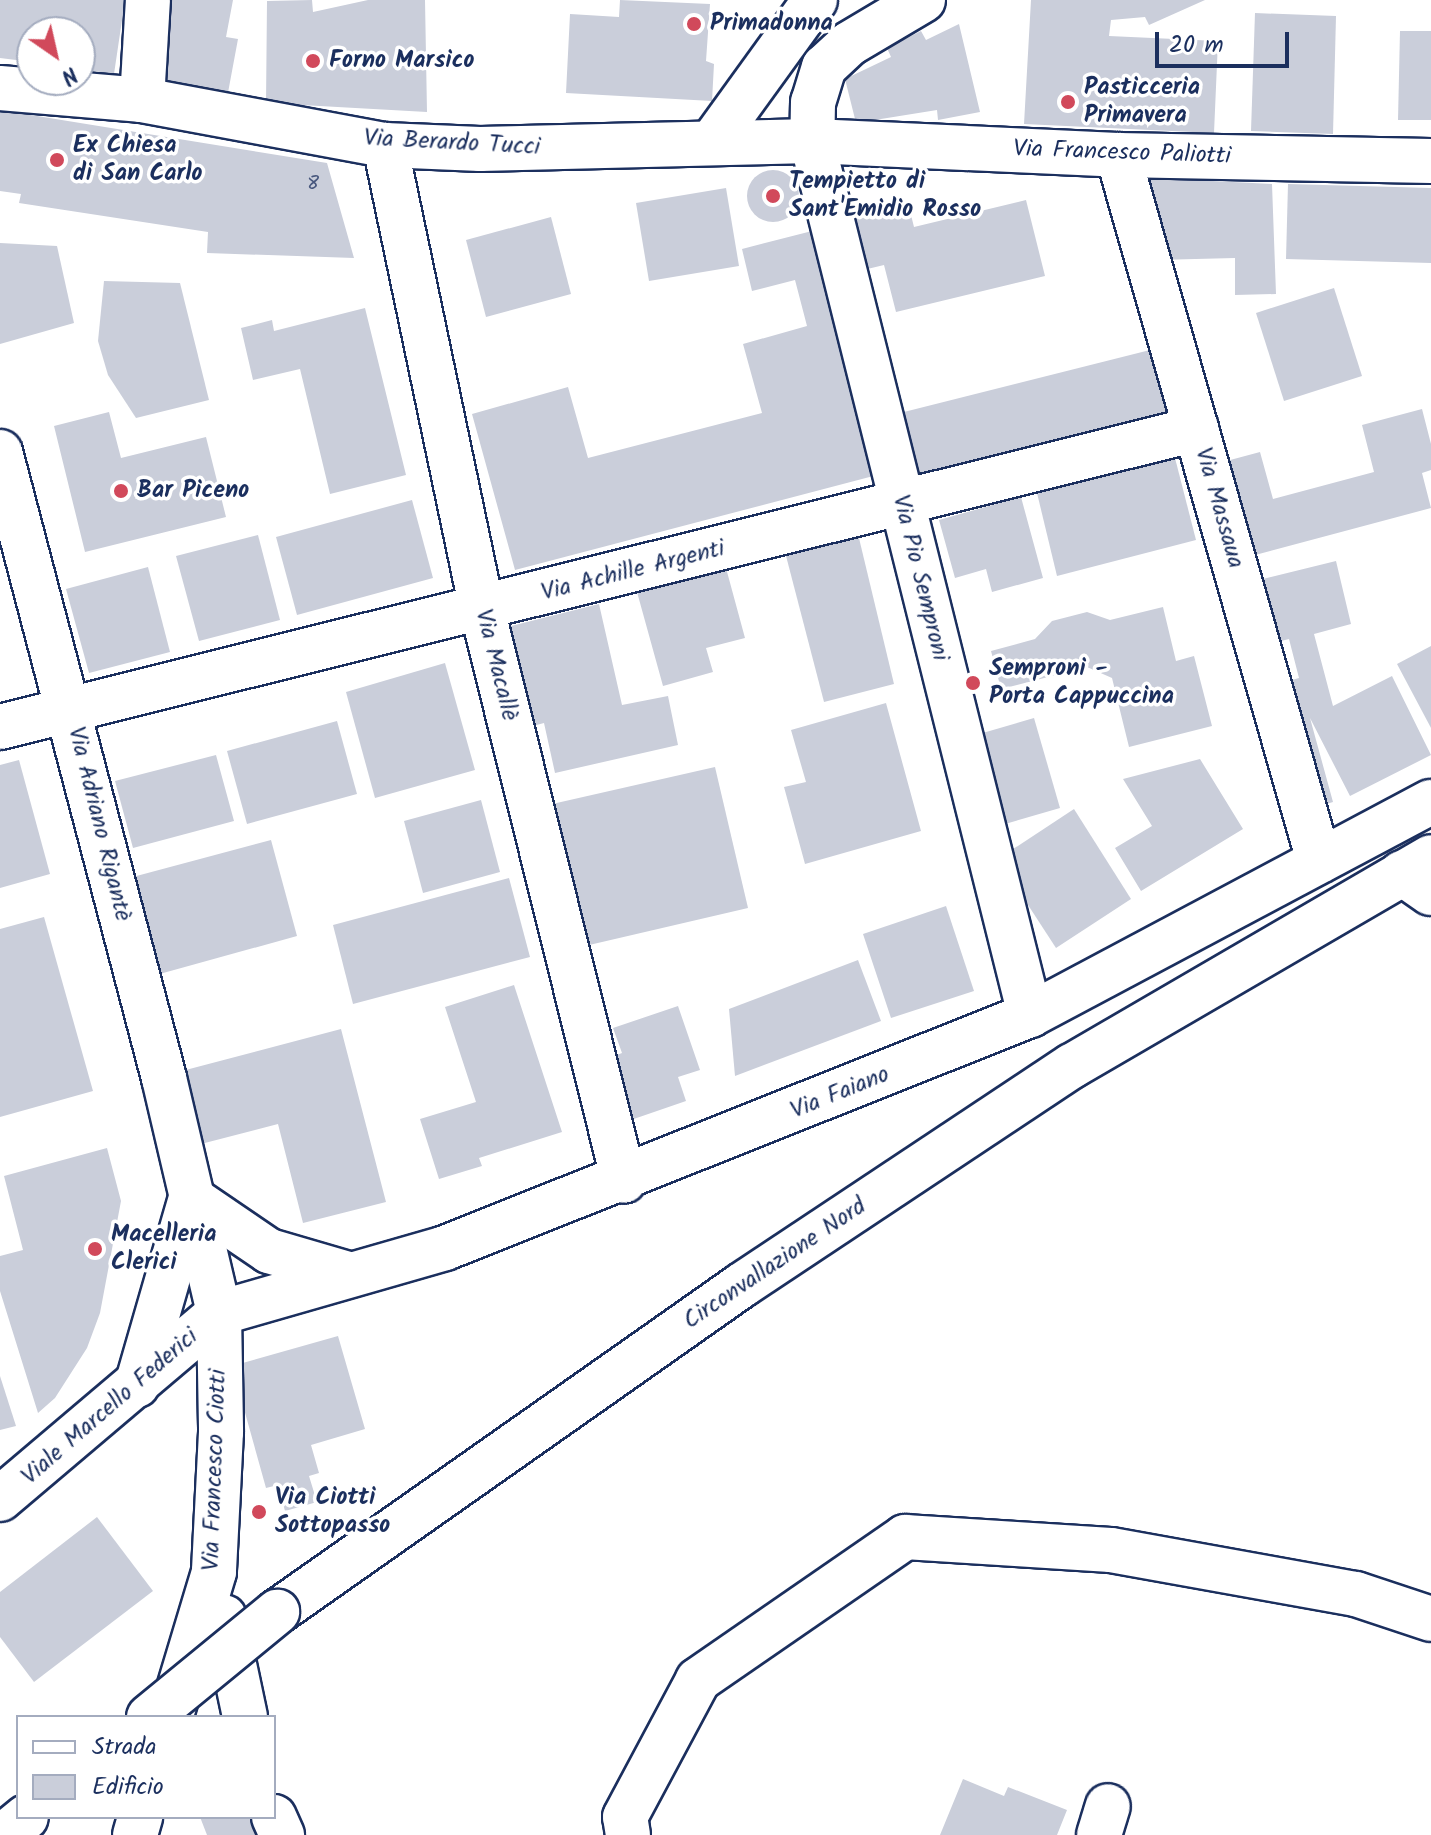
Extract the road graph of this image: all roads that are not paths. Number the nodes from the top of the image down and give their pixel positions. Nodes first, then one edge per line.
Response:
1 (148, 0) edge
2 (815, 0) edge
3 (923, 0) edge
4 (0, 88) edge
5 (142, 100) junction
6 (713, 141) junction
7 (812, 141) junction
8 (385, 145) junction
9 (1118, 155) junction
10 (1431, 161) edge
11 (1196, 429) junction
12 (0, 452) edge
13 (901, 503) junction
14 (482, 609) junction
15 (71, 713) junction
16 (0, 727) edge
17 (1431, 802) edge
18 (1319, 861) junction
19 (1421, 874) edge
20 (1030, 1015) junction
21 (624, 1181) junction
22 (191, 1198) junction
23 (348, 1274) junction
24 (219, 1313) junction
25 (137, 1385) junction
26 (0, 1499) edge
27 (214, 1572) junction
28 (1431, 1619) edge
29 (151, 1715) edge
30 (171, 1715) edge
31 (245, 1715) edge
32 (24, 1819) edge
33 (4, 1835) edge
34 (628, 1835) edge

1 - 5 street
2 - 6 street
3 - 7 street, Via Pio Semproni
4 - 5 street, Via Berardo Tucci
5 - 8 street, Via Berardo Tucci
6 - 7 street, Via Berardo Tucci
6 - 8 street, Via Berardo Tucci
7 - 9 street, Via Francesco Paliotti
7 - 13 street, Via Pio Semproni
8 - 14 street, Via Macallè
9 - 10 street, Via Francesco Paliotti
9 - 11 street, Via Massaua
11 - 13 street, Via Achille Argenti
11 - 18 street, Via Massaua
12 - 15 street, Via Adriano Rigantè
13 - 14 street, Via Achille Argenti
13 - 20 street, Via Pio Semproni
14 - 15 street, Via Achille Argenti
14 - 21 street, Via Macallè
15 - 16 street, Via Achille Argenti
15 - 22 street, Via Adriano Rigantè
17 - 18 street, Via Faiano
18 - 20 street, Via Faiano
19 - 29 street, Circonvallazione Nord, bridge
20 - 21 street, Via Faiano
21 - 23 street, Via Faiano
22 - 23 street
22 - 24 street, Via Adriano Rigantè
22 - 25 street
23 - 24 street, Via Faiano
24 - 25 street, Viale Marcello Federici
24 - 27 street, Via Francesco Ciotti
25 - 26 street, Viale Marcello Federici
27 - 30 street, Via Francesco Ciotti
27 - 31 street
28 - 34 street
32 - 33 street

